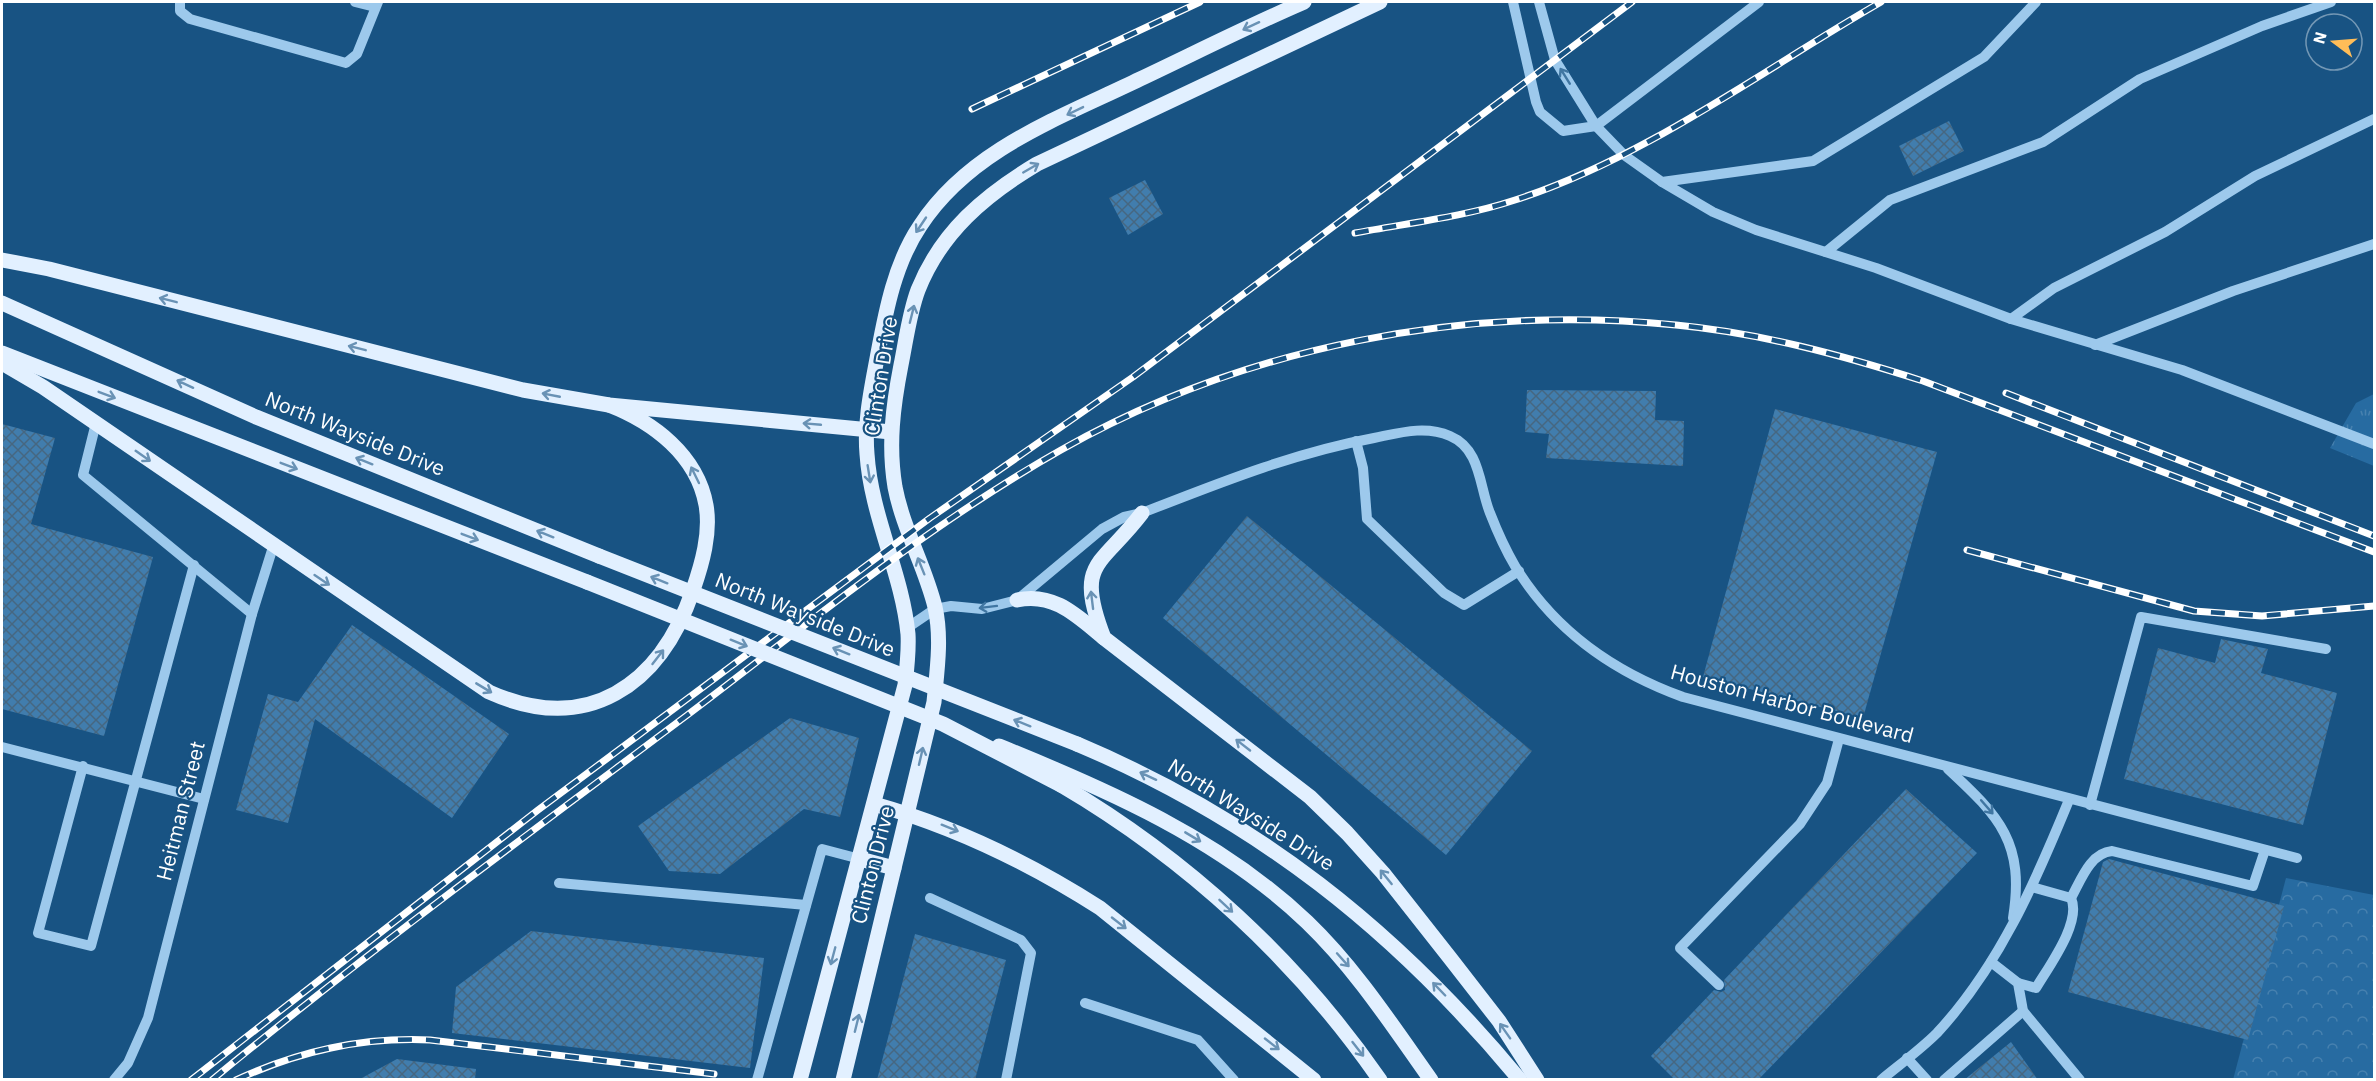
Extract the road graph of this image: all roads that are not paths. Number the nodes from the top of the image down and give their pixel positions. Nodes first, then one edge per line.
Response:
1 (180, 2) edge
2 (355, 2) edge
3 (1304, 2) edge
4 (1380, 2) edge
5 (1513, 2) edge
6 (1539, 2) edge
7 (1759, 2) edge
8 (2036, 2) edge
9 (2331, 2) edge
10 (376, 4) edge
11 (2374, 119) edge
12 (1596, 126) junction
13 (1662, 182) junction
14 (2374, 244) edge
15 (1826, 252) junction
16 (2, 260) edge
17 (2, 303) edge
18 (2011, 319) junction
19 (2095, 345) junction
20 (2, 353) edge
21 (2, 363) edge
22 (609, 405) junction
23 (96, 423) junction
24 (867, 430) junction
25 (891, 432) junction
26 (1356, 441) junction
27 (2374, 444) edge
28 (1142, 513) junction
29 (273, 547) junction
30 (194, 565) junction
31 (1519, 571) junction
32 (1017, 600) junction
33 (935, 609) junction
34 (252, 614) junction
35 (907, 628) junction
36 (1104, 638) junction
37 (2326, 649) dead end
38 (1839, 739) junction
39 (2, 747) edge
40 (83, 766) junction
41 (1945, 767) junction
42 (1063, 779) junction
43 (135, 780) junction
44 (204, 799) junction
45 (2069, 800) junction
46 (874, 804) junction
47 (2090, 805) junction
48 (908, 813) junction
49 (2265, 850) junction
50 (2297, 858) dead end
51 (860, 859) junction
52 (894, 868) junction
53 (559, 883) dead end
54 (2032, 887) junction
55 (930, 898) dead end
56 (2071, 898) junction
57 (806, 905) junction
58 (2012, 927) junction
59 (1991, 962) junction
60 (2018, 983) junction
61 (1719, 985) dead end
62 (1085, 1003) dead end
63 (2023, 1011) junction
64 (1907, 1058) junction
65 (114, 1080) edge
66 (756, 1080) edge
67 (800, 1080) edge
68 (843, 1080) edge
69 (1006, 1080) edge
70 (1234, 1080) edge
71 (1314, 1080) edge
72 (1380, 1080) edge
73 (1431, 1080) edge
74 (1520, 1080) edge
75 (1537, 1080) edge
76 (1881, 1080) edge
77 (1927, 1080) edge
78 (1944, 1080) edge
79 (2080, 1080) edge

1 - 10 street
2 - 10 street
3 -> 24 main road, Clinton Drive
25 -> 4 main road, Clinton Drive
5 - 12 street
12 -> 6 street
7 - 12 street
8 - 13 street
9 - 15 street
11 - 18 street
12 - 13 street
13 - 15 street
14 - 19 street
15 - 18 street
22 -> 16 main road
74 -> 17 main road, North Wayside Drive, bridge
18 - 19 street
19 - 27 street
20 -> 42 main road, bridge
21 - 23 main road
24 -> 22 main road
29 -> 22 main road
23 -> 29 main road
23 - 30 street
24 - 25 main road
24 -> 35 main road, Clinton Drive
33 -> 25 main road, Clinton Drive
26 - 28 street, Houston Harbor Boulevard
26 - 31 street, Houston Harbor Boulevard
26 - 31 street
28 - 32 street, Houston Harbor Boulevard
36 -> 28 main road
29 - 34 street, Heitman Street
30 - 34 street
30 - 43 street
31 - 38 street, Houston Harbor Boulevard
32 -> 33 street, Houston Harbor Boulevard
32 - 36 main road
33 - 35 street
48 -> 33 main road, Clinton Drive
34 - 44 street, Heitman Street
35 - 46 main road, Clinton Drive
75 -> 36 main road
37 - 47 street
38 - 41 street, Houston Harbor Boulevard
38 - 61 street
39 - 40 street
40 - 43 street
40 - 43 street
41 - 45 street, Houston Harbor Boulevard
41 -> 58 street
42 -> 72 main road
42 -> 73 main road
43 - 44 street
44 - 65 street, Heitman Street
45 - 47 street, Houston Harbor Boulevard
45 - 54 street
46 - 48 main road
46 - 51 main road, Clinton Drive
47 - 49 street, Houston Harbor Boulevard
48 - 52 main road, Clinton Drive
48 -> 71 main road
49 - 50 street, Houston Harbor Boulevard
49 - 56 street
51 - 52 main road
51 - 57 street
51 -> 67 main road, Clinton Drive
68 -> 52 main road, Clinton Drive
53 - 57 street
54 - 56 street
54 - 58 street
55 - 69 street
56 - 60 street
57 - 66 street
58 - 59 street
59 - 60 street
59 - 64 street
60 - 63 street
62 - 70 street
63 - 78 street
63 - 79 street
64 - 76 street
64 - 77 street

